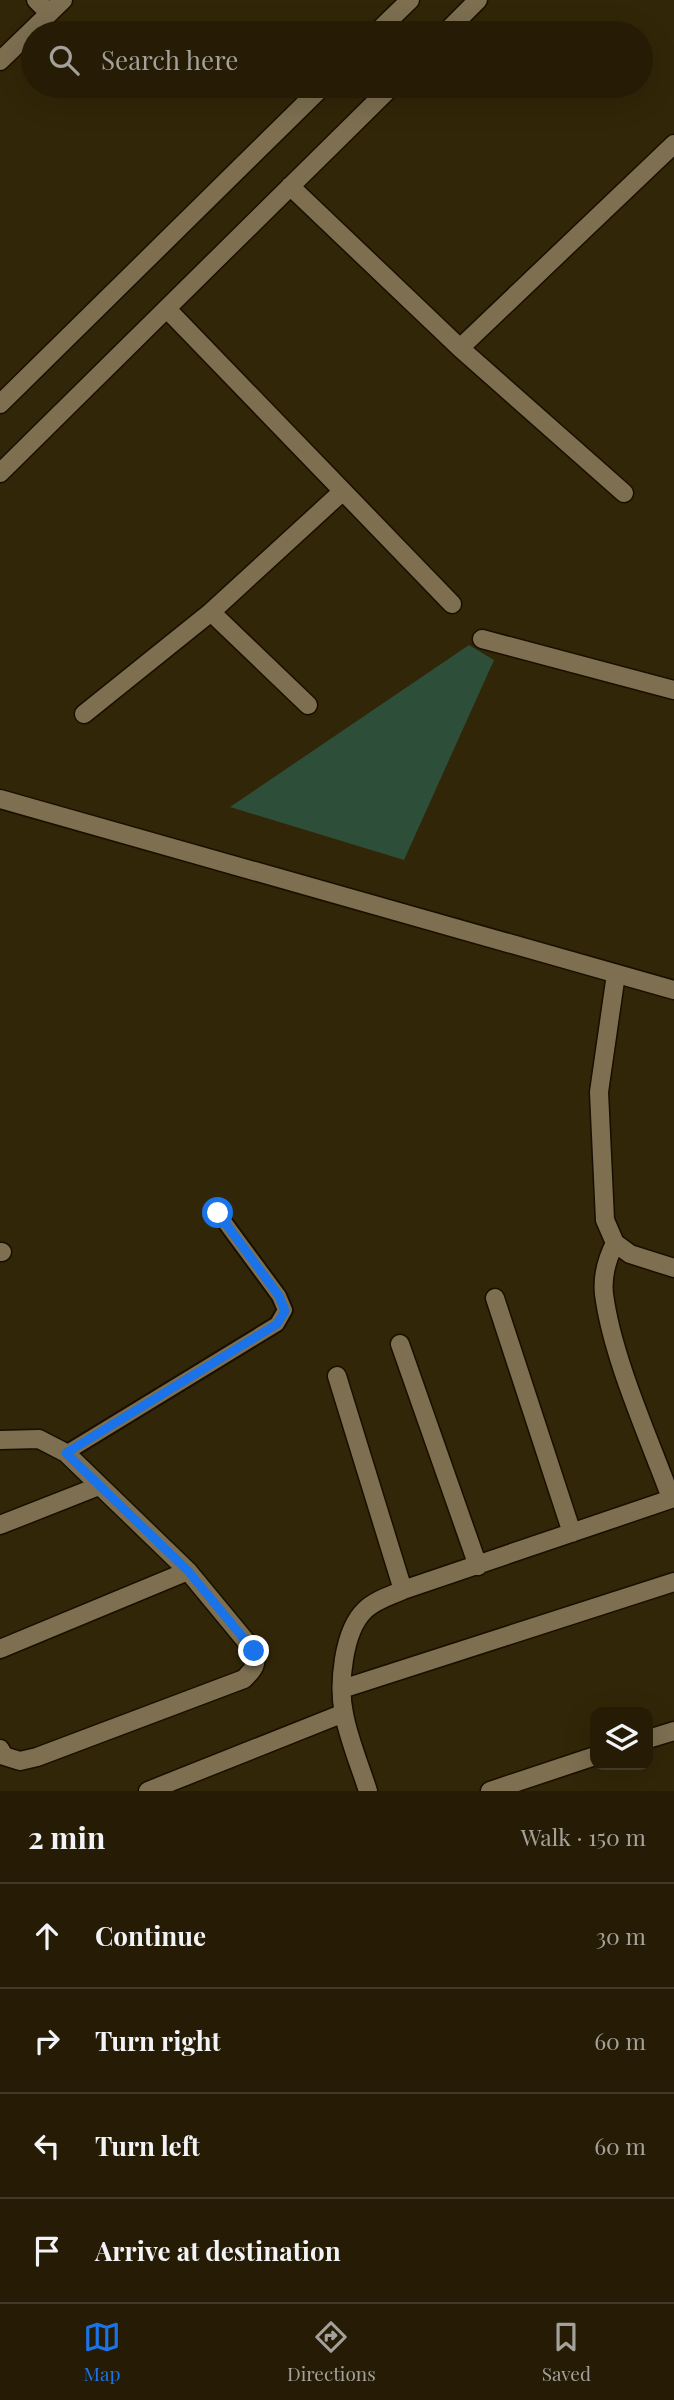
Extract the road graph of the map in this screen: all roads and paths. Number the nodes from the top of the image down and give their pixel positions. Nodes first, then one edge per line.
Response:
1 (63, 0) edge
2 (410, 0) edge
3 (478, 0) edge
4 (43, 7) edge
5 (32, 21) edge
6 (388, 21) edge
7 (457, 21) edge
8 (21, 35) edge
9 (0, 61) edge
10 (311, 98) edge
11 (380, 98) edge
12 (674, 144) edge
13 (290, 187) junction
14 (167, 309) junction
15 (460, 348) junction
16 (0, 404) edge
17 (0, 473) edge
18 (343, 491) junction
19 (624, 493) dead end
20 (452, 604) dead end
21 (211, 612) junction
22 (482, 639) dead end
23 (674, 690) edge
24 (308, 705) dead end
25 (84, 714) dead end
26 (0, 799) edge
27 (616, 974) junction
28 (674, 990) edge
29 (218, 1213) dead end
30 (615, 1243) junction
31 (674, 1268) edge
32 (495, 1298) dead end
33 (400, 1344) dead end
34 (337, 1376) dead end
35 (0, 1440) edge
36 (66, 1453) junction
37 (99, 1486) junction
38 (673, 1498) edge
39 (0, 1525) edge
40 (572, 1533) junction
41 (478, 1566) junction
42 (188, 1571) junction
43 (674, 1582) edge
44 (403, 1590) junction
45 (0, 1649) edge
46 (342, 1689) junction
47 (344, 1713) junction
48 (674, 1731) edge
49 (653, 1737) edge
50 (0, 1749) edge
51 (590, 1758) edge
52 (148, 1791) edge
53 (368, 1791) edge
54 (490, 1791) edge

1 - 4 street
2 - 6 street
3 - 7 street
4 - 5 street
8 - 9 street
10 - 16 street
11 - 13 street
12 - 15 street
13 - 14 street
13 - 15 street
14 - 17 street
14 - 18 street
15 - 19 street
18 - 20 street
18 - 21 street
21 - 24 street
21 - 25 street
22 - 23 street
26 - 27 street
27 - 28 street
27 - 30 street
29 - 36 lane
30 - 31 street
30 - 38 street
32 - 40 street
33 - 41 street
34 - 44 street
35 - 36 street
36 - 37 street
37 - 39 street
37 - 42 street
38 - 40 street
40 - 41 street
41 - 44 street
42 - 45 street
42 - 50 street
43 - 46 street
44 - 46 street
46 - 47 street
47 - 52 street
47 - 53 street
48 - 49 street
51 - 54 street

